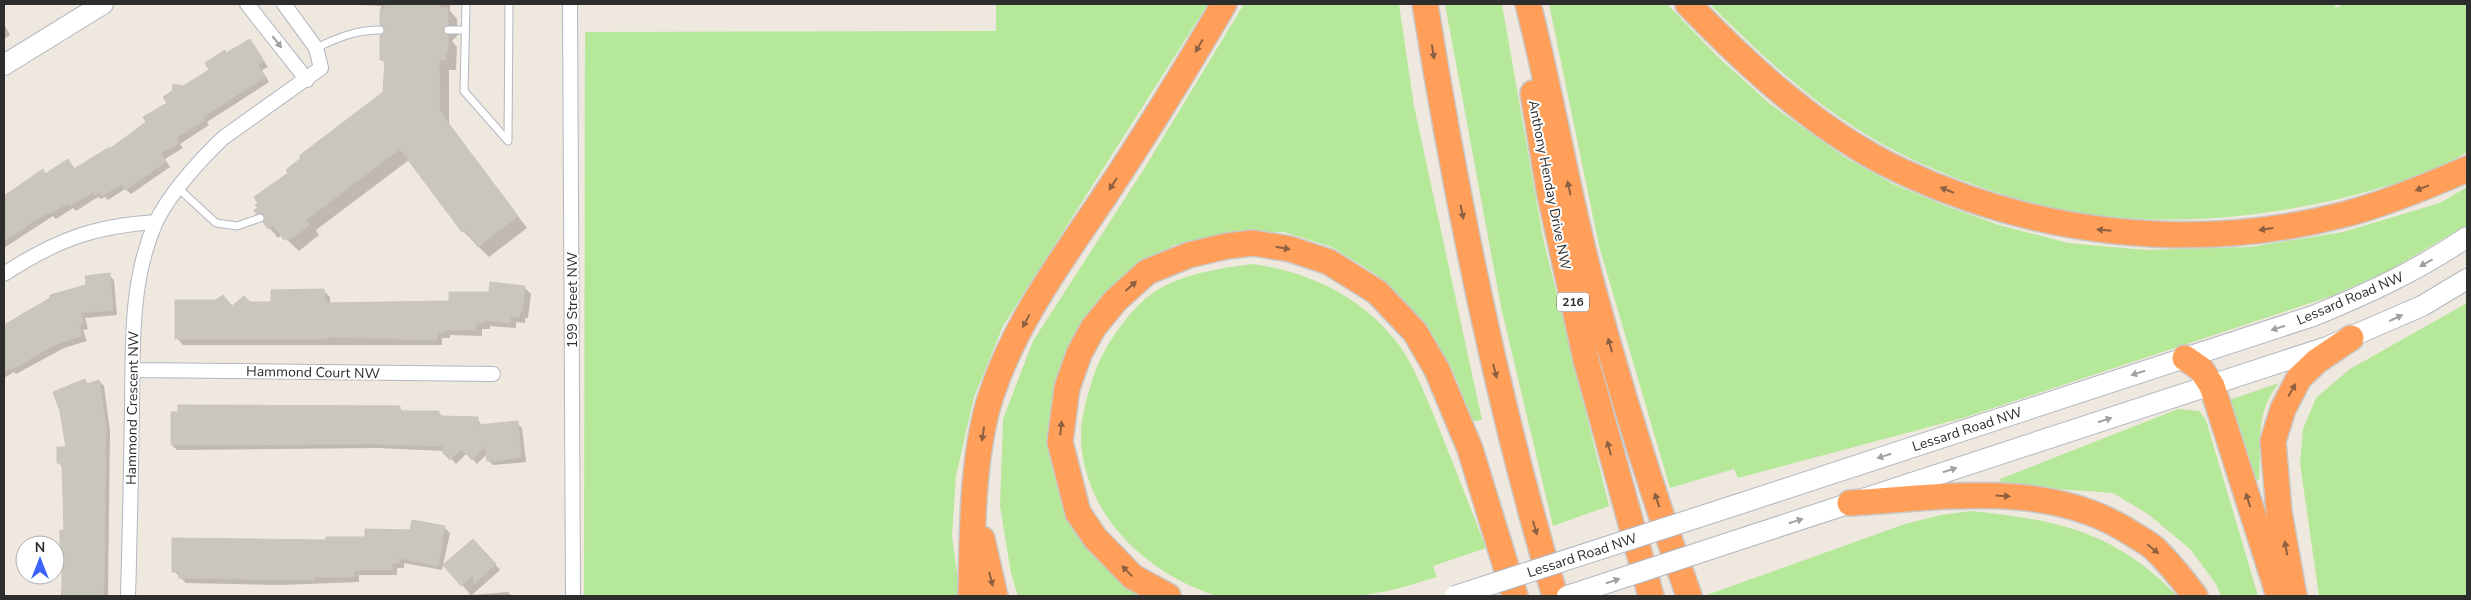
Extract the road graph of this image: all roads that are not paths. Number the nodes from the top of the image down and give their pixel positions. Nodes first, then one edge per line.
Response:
1 (103, 4) edge
2 (247, 4) edge
3 (284, 4) edge
4 (466, 4) edge
5 (509, 4) edge
6 (570, 4) edge
7 (1224, 4) edge
8 (1425, 4) edge
9 (1517, 4) edge
10 (1528, 4) edge
11 (1688, 4) edge
12 (380, 30) dead end
13 (448, 30) dead end
14 (465, 30) junction
15 (316, 48) junction
16 (4, 65) edge
17 (307, 80) junction
18 (2467, 169) edge
19 (178, 188) junction
20 (260, 218) dead end
21 (156, 222) junction
22 (2467, 237) edge
23 (4, 274) edge
24 (2467, 279) edge
25 (2352, 338) junction
26 (2185, 358) junction
27 (133, 370) junction
28 (493, 374) dead end
29 (2212, 386) junction
30 (976, 479) junction
31 (1850, 503) junction
32 (128, 596) edge
33 (572, 596) edge
34 (971, 596) edge
35 (995, 596) edge
36 (1168, 596) edge
37 (1456, 596) edge
38 (1515, 596) edge
39 (1555, 596) edge
40 (1567, 596) edge
41 (1651, 596) edge
42 (1689, 596) edge
43 (2195, 596) edge
44 (2279, 596) edge
45 (2294, 596) edge

1 - 16 main road
2 -> 17 street
3 - 15 street
4 - 14 lane
5 - 14 lane
6 - 33 street, 199 Street NW
7 -> 30 highway
8 -> 39 highway
41 -> 9 highway, Anthony Henday Drive NW / 216
42 -> 10 highway
18 -> 11 highway
12 - 15 lane
13 - 14 lane
15 - 17 street, Hammond Crescent NW
17 - 19 street, Hammond Crescent NW
19 - 20 lane
19 - 21 street, Hammond Crescent NW
21 - 23 street
21 - 27 street, Hammond Crescent NW
22 -> 26 main road, Lessard Road NW
25 -> 24 main road
25 - 29 main road
45 -> 25 highway
26 - 29 highway
26 -> 37 main road, Lessard Road NW, bridge
27 - 28 street, Hammond Court NW
27 - 32 street, Hammond Crescent NW
31 -> 29 main road
44 -> 29 highway
30 - 34 highway
30 -> 35 highway
40 -> 31 main road, bridge
31 -> 43 highway
36 -> 38 highway

